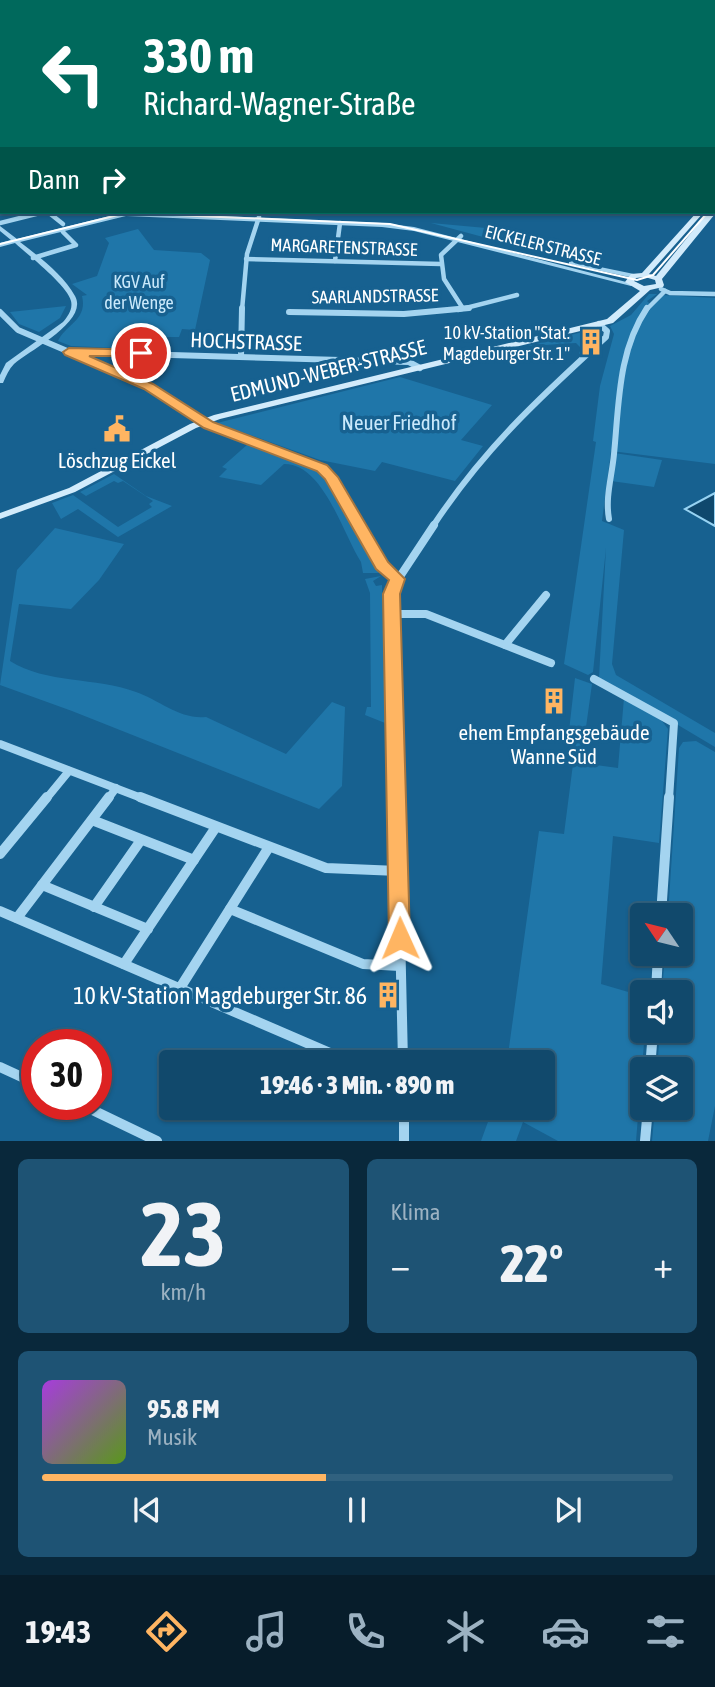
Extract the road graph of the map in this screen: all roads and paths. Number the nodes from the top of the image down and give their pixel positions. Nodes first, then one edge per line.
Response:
1 (39, 214) edge
2 (48, 214) edge
3 (112, 214) edge
4 (112, 214) edge
5 (140, 214) edge
6 (184, 214) edge
7 (700, 214) edge
8 (710, 214) edge
9 (258, 219) junction
10 (340, 223) junction
11 (0, 226) edge
12 (63, 228) junction
13 (459, 238) junction
14 (13, 240) junction
15 (0, 243) edge
16 (33, 258) junction
17 (246, 259) junction
18 (335, 261) junction
19 (441, 264) junction
20 (644, 275) junction
21 (634, 282) junction
22 (661, 286) junction
23 (646, 290) junction
24 (715, 294) edge
25 (517, 295) dead end
26 (630, 303) junction
27 (462, 307) junction
28 (0, 312) edge
29 (289, 312) dead end
30 (599, 324) junction
31 (42, 341) junction
32 (69, 352) junction
33 (241, 356) junction
34 (420, 368) junction
35 (2, 372) edge
36 (0, 381) edge
37 (202, 422) junction
38 (0, 516) edge
39 (609, 519) dead end
40 (397, 579) junction
41 (546, 595) dead end
42 (392, 614) junction
43 (505, 645) junction
44 (551, 663) dead end
45 (594, 679) dead end
46 (4, 746) edge
47 (0, 756) edge
48 (69, 771) junction
49 (116, 788) junction
50 (92, 820) junction
51 (216, 827) junction
52 (141, 840) junction
53 (269, 846) junction
54 (0, 854) edge
55 (194, 860) junction
56 (398, 871) junction
57 (42, 885) junction
58 (662, 903) edge
59 (94, 906) junction
60 (230, 909) junction
61 (0, 911) edge
62 (17, 918) junction
63 (148, 929) junction
64 (124, 964) junction
65 (400, 966) junction
66 (180, 988) junction
67 (323, 1050) edge
68 (402, 1050) edge
69 (0, 1067) edge
70 (21, 1077) edge
71 (112, 1120) edge
72 (404, 1120) edge
73 (647, 1120) edge
74 (157, 1141) edge
75 (404, 1141) edge
76 (645, 1141) edge

1 - 11 street
2 - 12 street
3 - 12 street
4 - 14 street
5 - 9 street, EICKELER STRASSE
6 - 9 street, EICKELER STRASSE
7 - 20 main road
8 - 22 main road
9 - 10 street, EICKELER STRASSE
9 - 13 street, EICKELER STRASSE
9 - 17 street
10 - 13 street, EICKELER STRASSE
10 - 18 street
11 - 14 street
12 - 14 street
12 - 16 street
13 - 19 street, SAARLANDSTRASSE
13 - 21 street, EICKELER STRASSE
14 - 15 street
14 - 16 street
16 - 31 street
17 - 18 street, MARGARETENSTRASSE
17 - 33 street
18 - 19 street, MARGARETENSTRASSE
19 - 27 street, SAARLANDSTRASSE
20 - 21 main road
20 - 22 main road
21 - 23 main road
21 - 26 main road
22 - 23 main road
22 - 24 street
22 - 39 street
23 - 26 main road, EDMUND-WEBER-STRASSE
25 - 27 street, SAARLANDSTRASSE
26 - 30 main road, EDMUND-WEBER-STRASSE
27 - 29 street, SAARLANDSTRASSE
28 - 31 street
30 - 34 main road, EDMUND-WEBER-STRASSE
30 - 40 street
31 - 32 street
31 - 35 street
32 - 33 street, HOCHSTRASSE
32 - 37 street
33 - 34 street, HOCHSTRASSE
34 - 37 main road, EDMUND-WEBER-STRASSE
35 - 36 street
37 - 38 main road, EDMUND-WEBER-STRASSE
37 - 40 street
40 - 42 street
41 - 43 street
42 - 43 street
42 - 56 street
43 - 44 street
45 - 58 street
46 - 47 street
46 - 48 street
48 - 49 street
48 - 54 street
49 - 50 street
49 - 51 street
50 - 52 street
50 - 57 street
51 - 53 street
51 - 55 street
52 - 55 street
52 - 59 street
53 - 56 street
53 - 60 street
55 - 63 street
56 - 65 street
57 - 59 street
57 - 62 street
59 - 63 street
60 - 65 street
60 - 66 street
61 - 62 street
62 - 64 street
63 - 64 street
64 - 66 street
65 - 68 street
66 - 67 street
69 - 70 street
71 - 74 street
72 - 75 street
73 - 76 street

